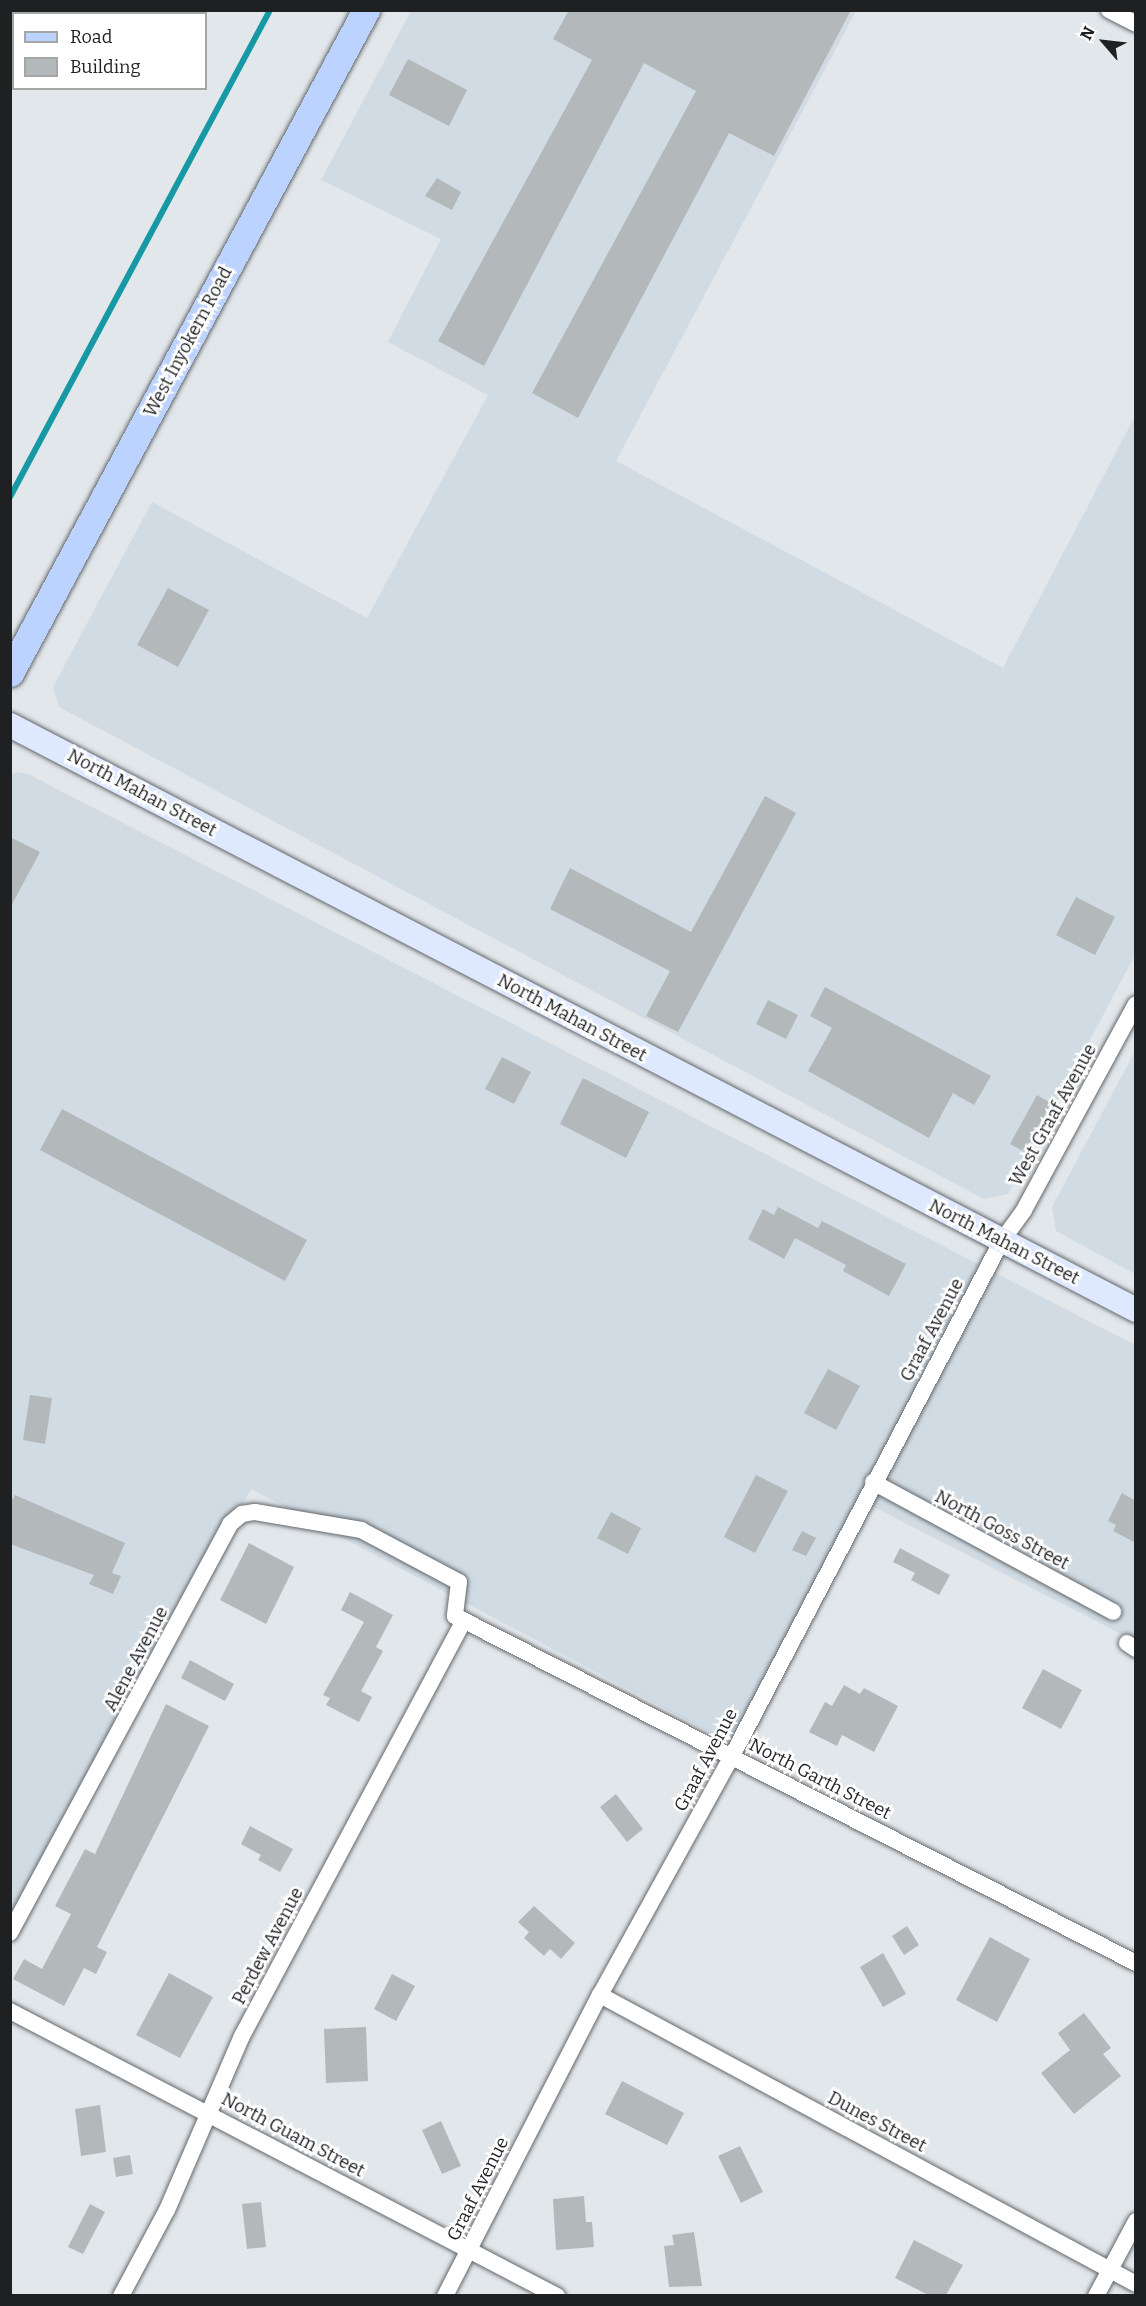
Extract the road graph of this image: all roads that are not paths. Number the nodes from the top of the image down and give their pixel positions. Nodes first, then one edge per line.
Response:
1 (366, 10) edge
2 (1109, 10) edge
3 (1136, 24) edge
4 (10, 673) edge
5 (10, 725) edge
6 (1136, 1004) edge
7 (1000, 1242) junction
8 (1136, 1310) edge
9 (873, 1482) junction
10 (1113, 1611) dead end
11 (464, 1621) junction
12 (732, 1755) junction
13 (10, 1933) edge
14 (1136, 1963) edge
15 (600, 1995) junction
16 (10, 2011) edge
17 (211, 2113) junction
18 (1136, 2221) edge
19 (470, 2249) junction
20 (1109, 2270) junction
21 (1136, 2284) edge
22 (121, 2295) edge
23 (445, 2295) edge
24 (556, 2295) edge
25 (1096, 2295) edge

1 - 4 main road, West Inyokern Road
2 - 3 street
5 - 7 street, North Mahan Street
6 - 7 street, West Graaf Avenue
7 - 8 street, North Mahan Street
7 - 9 street, Graaf Avenue
9 - 10 street, North Goss Street
9 - 12 street, Graaf Avenue
11 - 12 street, North Garth Street
11 - 13 street, Alene Avenue
11 - 17 street, Perdew Avenue
12 - 14 street, North Garth Street
12 - 15 street, Graaf Avenue
15 - 19 street, Graaf Avenue
15 - 20 street, Dunes Street
16 - 17 street, North Guam Street
17 - 19 street, North Guam Street
17 - 22 street, Perdew Avenue
18 - 20 street
19 - 23 street, Graaf Avenue
19 - 24 street, North Guam Street
20 - 21 street, Dunes Street
20 - 25 street

